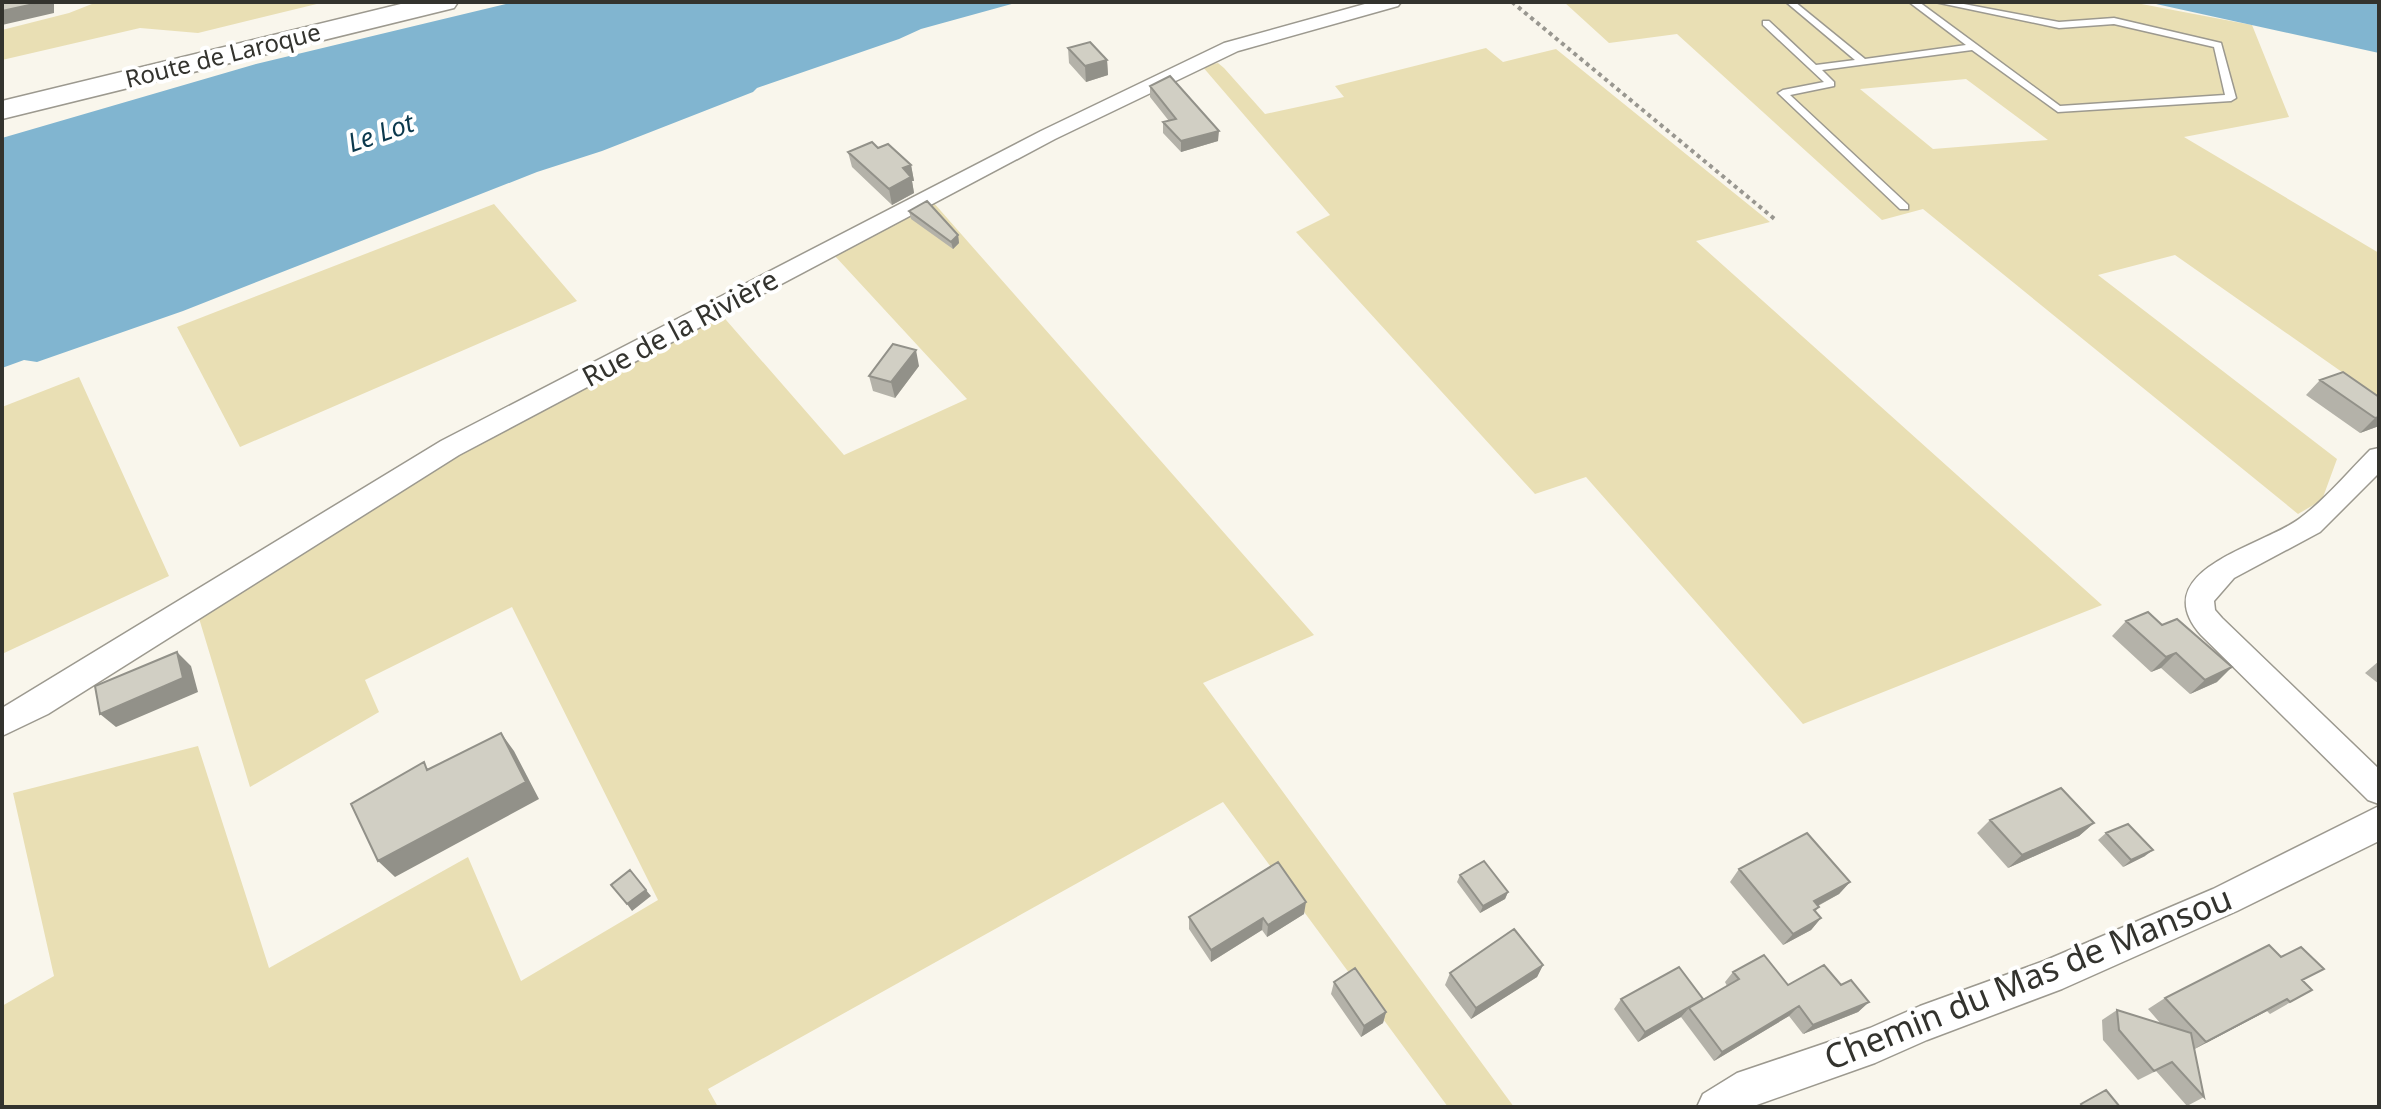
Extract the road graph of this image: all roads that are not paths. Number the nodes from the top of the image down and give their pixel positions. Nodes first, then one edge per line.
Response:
1 (353, 2) edge
2 (444, 2) edge
3 (1392, 2) edge
4 (1790, 2) edge
5 (1913, 2) edge
6 (1939, 2) edge
7 (1766, 23) dead end
8 (1974, 47) junction
9 (1863, 62) junction
10 (1815, 68) junction
11 (2, 83) edge
12 (2, 110) edge
13 (1904, 207) dead end
14 (2379, 457) edge
15 (2, 723) edge
16 (2379, 790) edge
17 (2379, 821) edge
18 (1716, 1107) edge

1 - 11 main road
2 - 12 main road, Route de Laroque
3 - 15 street, Rue de la Rivière
4 - 9 lane
5 - 8 lane
6 - 8 lane
7 - 10 lane
8 - 9 lane
9 - 10 lane
10 - 13 lane
14 - 16 street
17 - 18 street, Chemin du Mas de Mansou

